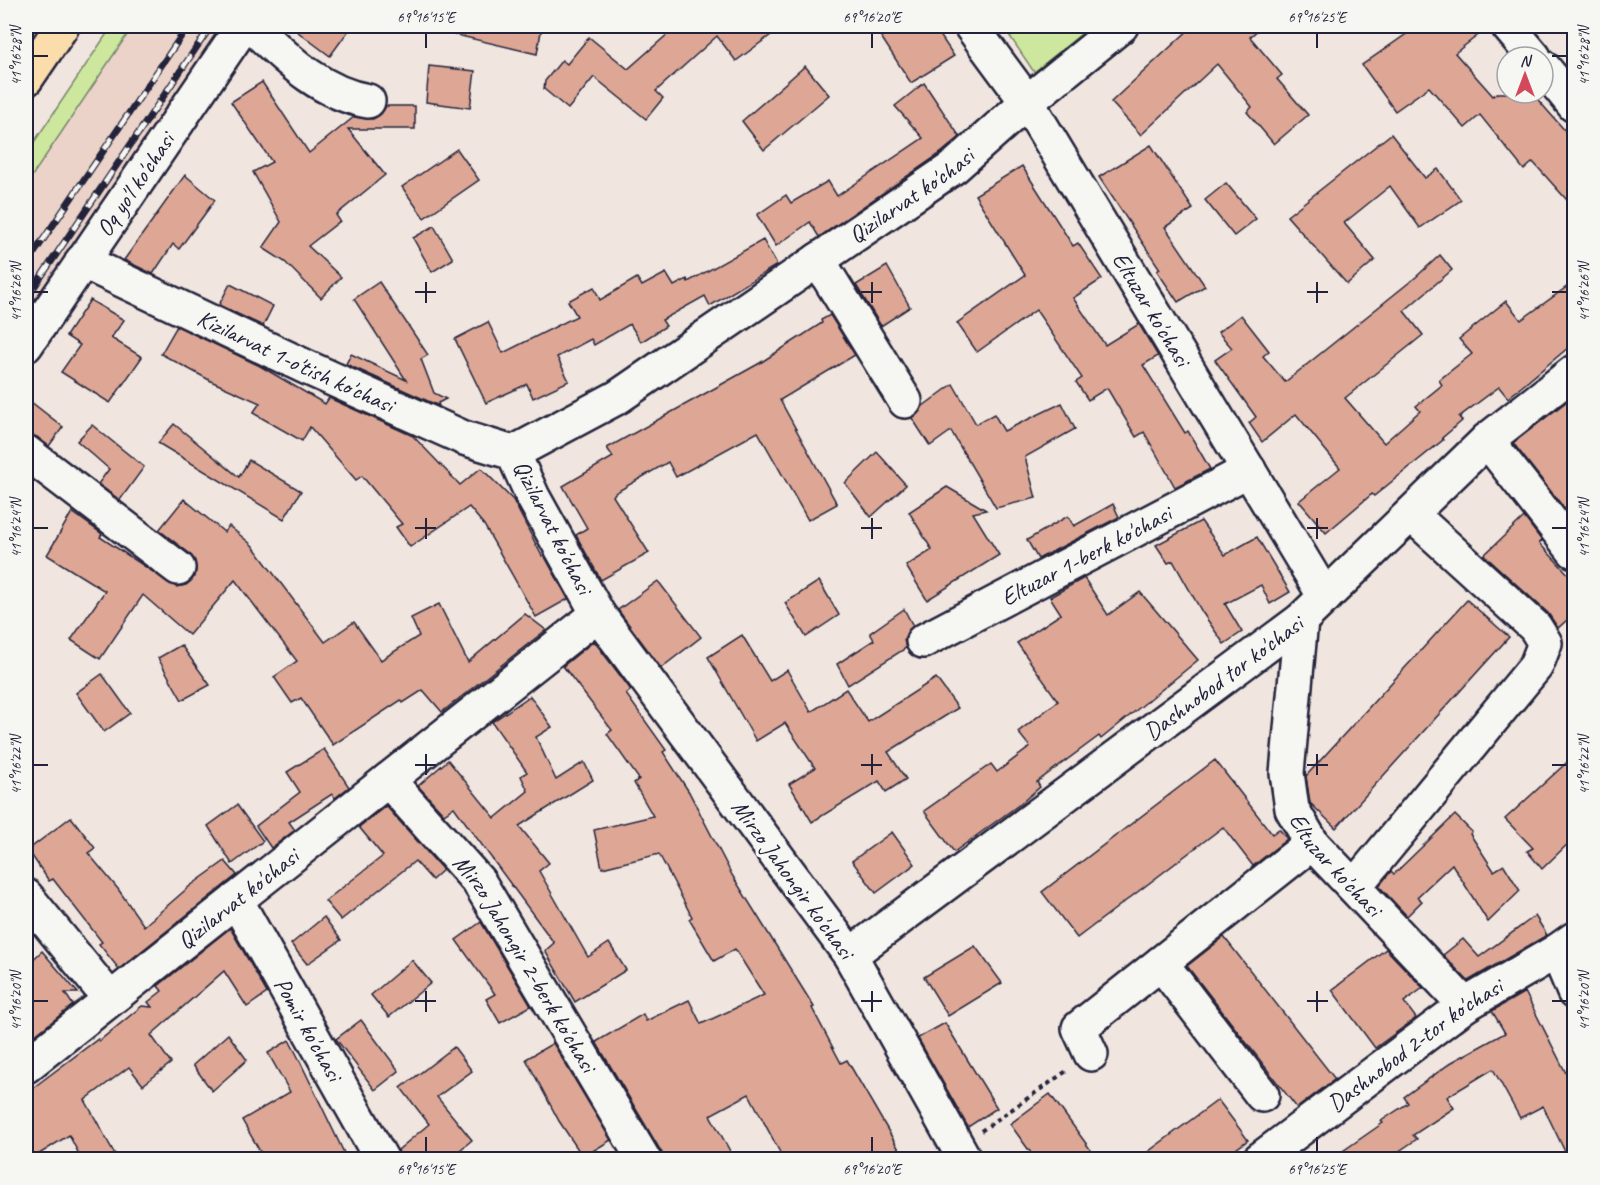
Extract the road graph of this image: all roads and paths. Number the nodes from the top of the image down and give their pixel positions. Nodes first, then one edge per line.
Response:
1 (62, 26) edge
2 (243, 26) edge
3 (252, 26) edge
4 (971, 26) edge
5 (1121, 26) edge
6 (1508, 26) edge
7 (1524, 45) edge
8 (26, 79) edge
9 (1555, 82) edge
10 (368, 100) dead end
11 (1026, 102) junction
12 (1575, 105) edge
13 (818, 260) junction
14 (82, 261) junction
15 (26, 345) edge
16 (1575, 372) edge
17 (905, 401) dead end
18 (1486, 441) junction
19 (26, 452) edge
20 (513, 453) junction
21 (1249, 470) junction
22 (1411, 514) junction
23 (1575, 551) edge
24 (178, 568) dead end
25 (1325, 597) junction
26 (598, 614) junction
27 (1301, 620) junction
28 (923, 641) dead end
29 (388, 780) junction
30 (1312, 843) junction
31 (1354, 887) junction
32 (26, 896) edge
33 (236, 900) junction
34 (1566, 945) edge
35 (850, 955) junction
36 (1161, 963) junction
37 (1575, 992) edge
38 (110, 999) junction
39 (1465, 1005) junction
40 (1091, 1054) joint
41 (26, 1066) edge
42 (1262, 1095) dead end
43 (962, 1154) edge
44 (382, 1160) edge
45 (644, 1160) edge
46 (1259, 1160) edge

1 - 8 highway
2 - 14 street, Oq yo'l ko'chasi
3 - 10 street
4 - 11 street, Eltuzar ko'chasi
5 - 11 street, Qizilarvat ko'chasi
6 - 7 street
9 - 12 street
11 - 13 street, Qizilarvat ko'chasi
11 - 21 street, Eltuzar ko'chasi
13 - 17 street
13 - 20 street, Qizilarvat ko'chasi
14 - 15 street, Oq yo'l ko'chasi
14 - 20 street, Kizilarvat 1-o'tish ko'chasi
16 - 18 street, Dashnobod tor ko'chasi
18 - 22 street, Dashnobod tor ko'chasi
18 - 23 street
19 - 24 street
20 - 26 street, Qizilarvat ko'chasi
21 - 25 street, Eltuzar ko'chasi
21 - 28 street, Eltuzar 1-berk ko'chasi
22 - 25 street, Dashnobod tor ko'chasi
22 - 31 street
25 - 27 street, Dashnobod tor ko'chasi
26 - 29 street, Qizilarvat ko'chasi
26 - 35 street, Mirzo Jahongir ko'chasi
27 - 30 street, Eltuzar ko'chasi
27 - 35 street, Dashnobod tor ko'chasi
29 - 33 street, Qizilarvat ko'chasi
29 - 45 street, Mirzo Jahongir 2-berk ko'chasi
30 - 31 street, Eltuzar ko'chasi
30 - 36 street
31 - 39 street, Eltuzar ko'chasi
32 - 38 street
33 - 38 street, Qizilarvat ko'chasi
33 - 44 street, Pomir ko'chasi
34 - 37 street
34 - 39 street, Dashnobod 2-tor ko'chasi
35 - 43 street, Mirzo Jahongir ko'chasi
36 - 40 street
36 - 42 street
38 - 41 street, Qizilarvat ko'chasi
39 - 46 street, Dashnobod 2-tor ko'chasi
40 - 43 path

